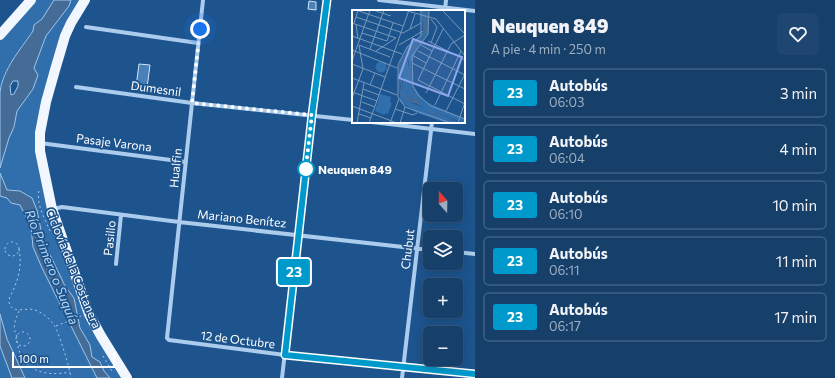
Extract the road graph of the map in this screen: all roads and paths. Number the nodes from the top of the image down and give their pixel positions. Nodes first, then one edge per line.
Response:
1 (31, 0) edge
2 (85, 0) edge
3 (203, 0) edge
4 (327, 0) edge
5 (379, 0) edge
6 (446, 0) edge
7 (445, 9) edge
8 (460, 10) edge
9 (465, 10) edge
10 (475, 11) edge
11 (86, 27) dead end
12 (0, 35) edge
13 (198, 43) junction
14 (76, 87) dead end
15 (192, 103) junction
16 (312, 115) junction
17 (352, 120) edge
18 (381, 123) edge
19 (432, 123) edge
20 (432, 129) junction
21 (475, 134) edge
22 (40, 143) junction
23 (186, 162) junction
24 (39, 191) dead end
25 (52, 209) junction
26 (121, 215) junction
27 (179, 222) junction
28 (51, 234) dead end
29 (298, 234) junction
30 (418, 248) junction
31 (19, 249) junction
32 (423, 249) edge
33 (463, 253) edge
34 (475, 254) edge
35 (116, 264) dead end
36 (19, 310) junction
37 (81, 316) dead end
38 (55, 326) junction
39 (17, 337) junction
40 (166, 338) joint
41 (17, 342) junction
42 (285, 355) junction
43 (103, 356) dead end
44 (403, 366) junction
45 (70, 372) junction
46 (113, 373) dead end
47 (475, 374) edge
48 (71, 378) edge
49 (127, 378) edge
50 (282, 378) edge
51 (402, 378) edge

1 - 12 main road
2 - 22 main road
3 - 13 street, Hualfin
4 - 16 street
5 - 7 street
6 - 7 street
7 - 8 street
9 - 10 street
11 - 13 street
13 - 15 street, Hualfin
14 - 15 street, Dumesnil
15 - 16 street, Dumesnil
15 - 23 street, Hualfin
16 - 17 street, Dumesnil
16 - 29 street
18 - 20 street
19 - 20 street, Chubut
20 - 21 street
20 - 30 street, Chubut
22 - 23 street, Pasaje Varona
22 - 25 main road
23 - 27 street, Hualfin
24 - 28 path, Ciclovía de la Costanera
25 - 26 street, Mariano Benítez
25 - 49 main road
26 - 27 street, Mariano Benítez
26 - 35 street, Pasillo
27 - 29 street, Mariano Benítez
27 - 40 street, Hualfin
29 - 30 street, Mariano Benítez
29 - 42 street
30 - 32 street, Mariano Benítez
30 - 44 street, Chubut
31 - 31 path
31 - 36 path
33 - 34 street
36 - 38 path
36 - 39 path
37 - 38 path
38 - 45 path
39 - 41 path
39 - 41 path
40 - 42 street, 12 de Octubre
41 - 45 path
42 - 44 street, 12 de Octubre
42 - 50 street
43 - 46 path
44 - 47 street, 12 de Octubre
44 - 51 street, Chubut
45 - 48 path

